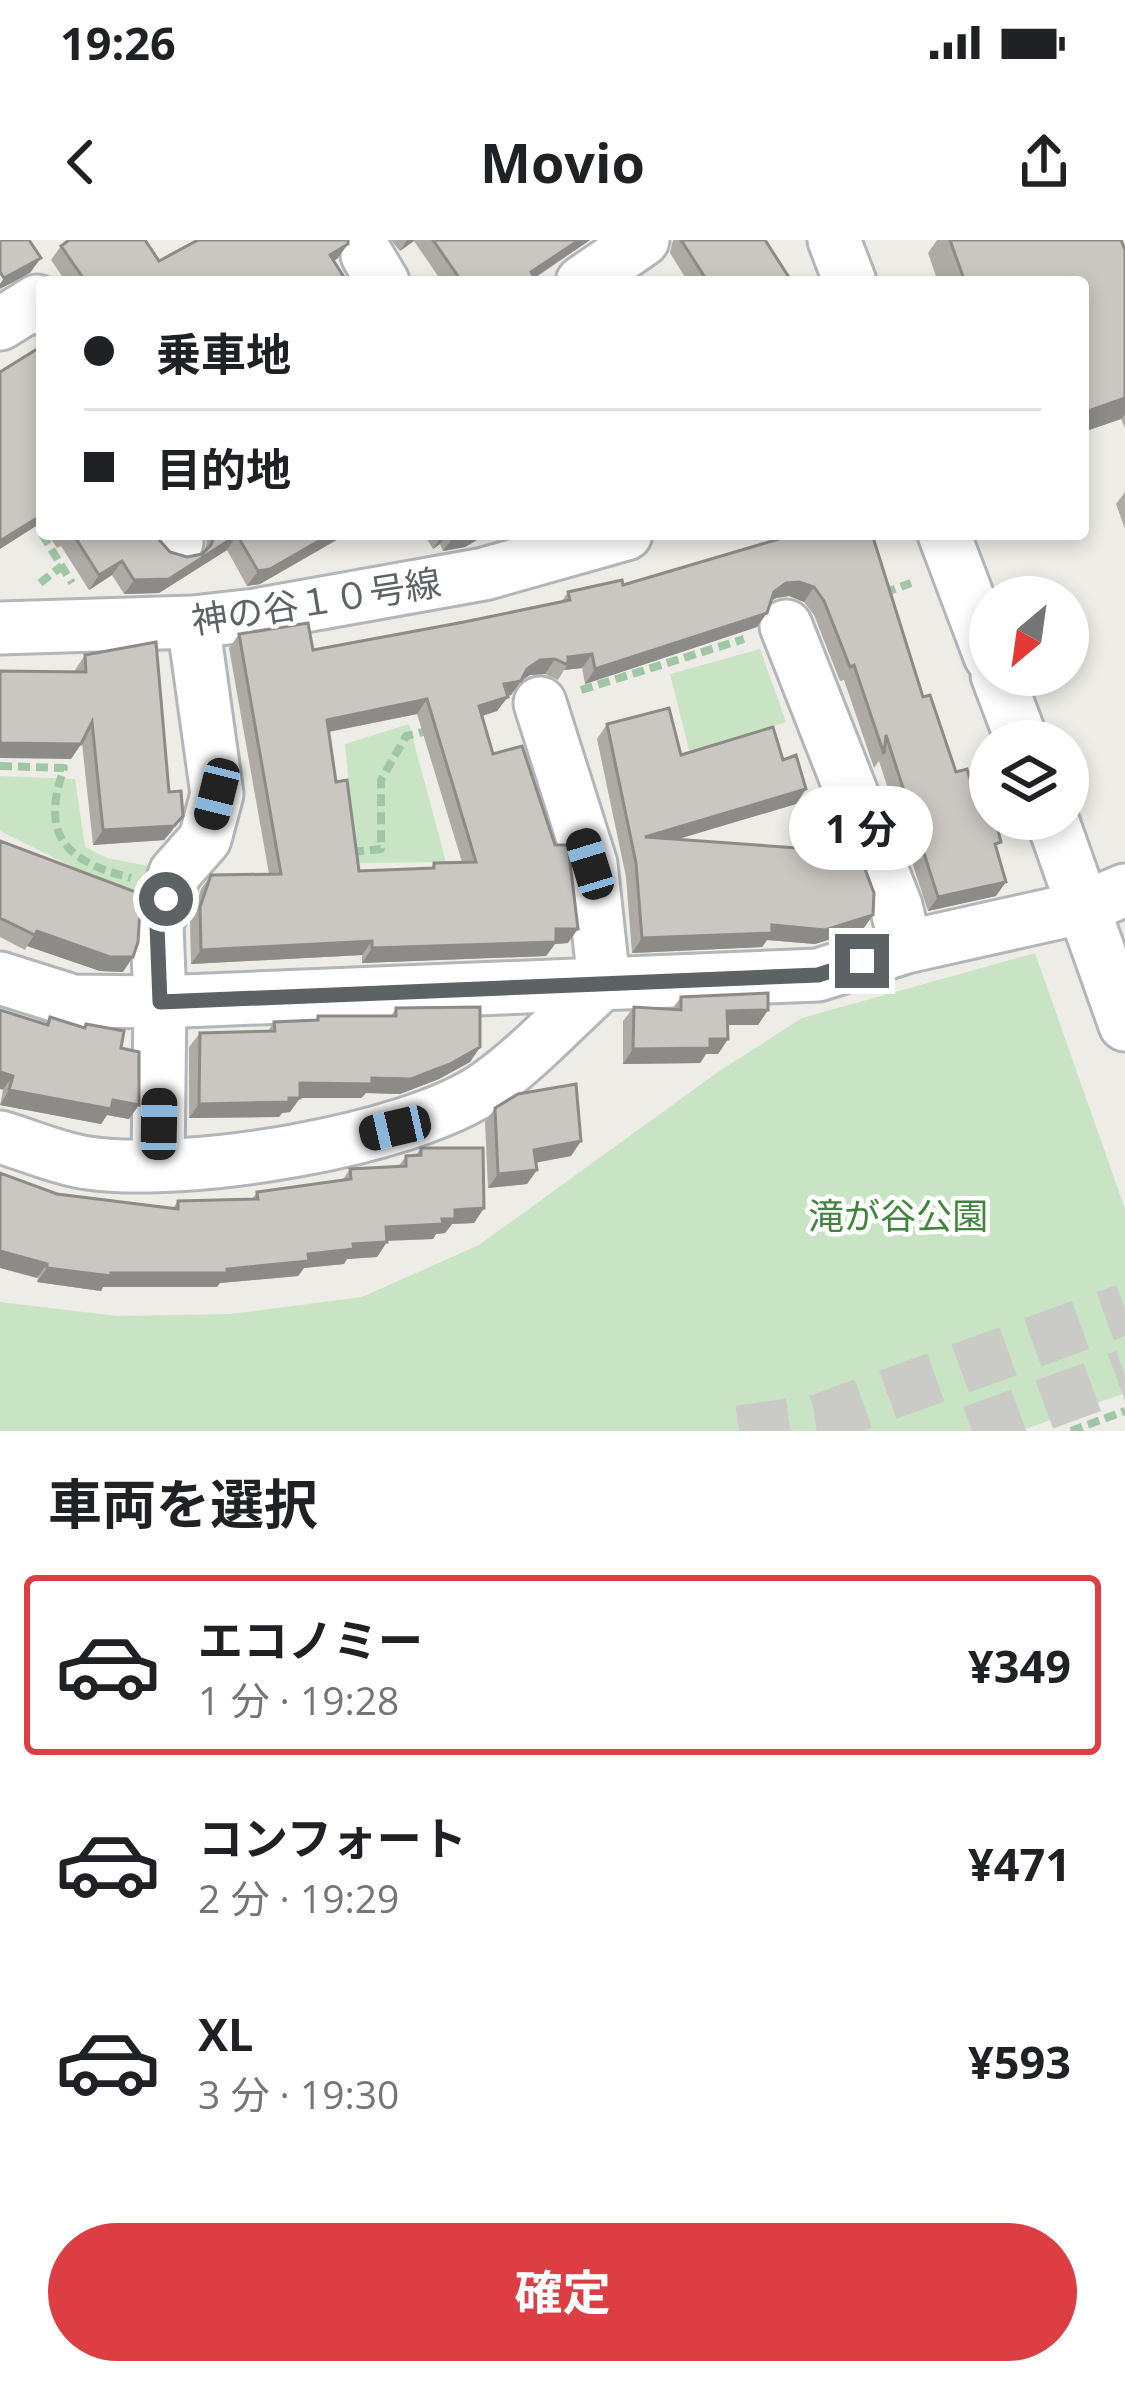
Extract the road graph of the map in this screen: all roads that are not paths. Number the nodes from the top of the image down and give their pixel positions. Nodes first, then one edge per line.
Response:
1 (834, 240) edge
2 (848, 276) edge
3 (36, 302) edge
4 (0, 323) edge
5 (579, 540) edge
6 (946, 540) edge
7 (547, 544) edge
8 (969, 600) edge
9 (193, 622) junction
10 (786, 626) road end
11 (0, 628) edge
12 (540, 703) road end
13 (1066, 840) edge
14 (1105, 899) edge
15 (906, 947) junction
16 (0, 978) edge
17 (604, 982) junction
18 (160, 1002) junction
19 (1125, 1025) edge
20 (0, 1137) edge
21 (158, 1164) junction

1 - 2 street
3 - 4 street
5 - 7 street, 神の谷１０号線
6 - 8 street
7 - 9 street, 神の谷１０号線
9 - 11 street, 神の谷１０号線
9 - 18 street
10 - 15 street
12 - 17 street
13 - 14 street
14 - 15 street
14 - 19 street
15 - 17 street
16 - 18 street
17 - 18 street
17 - 21 street
18 - 21 street
20 - 21 street

